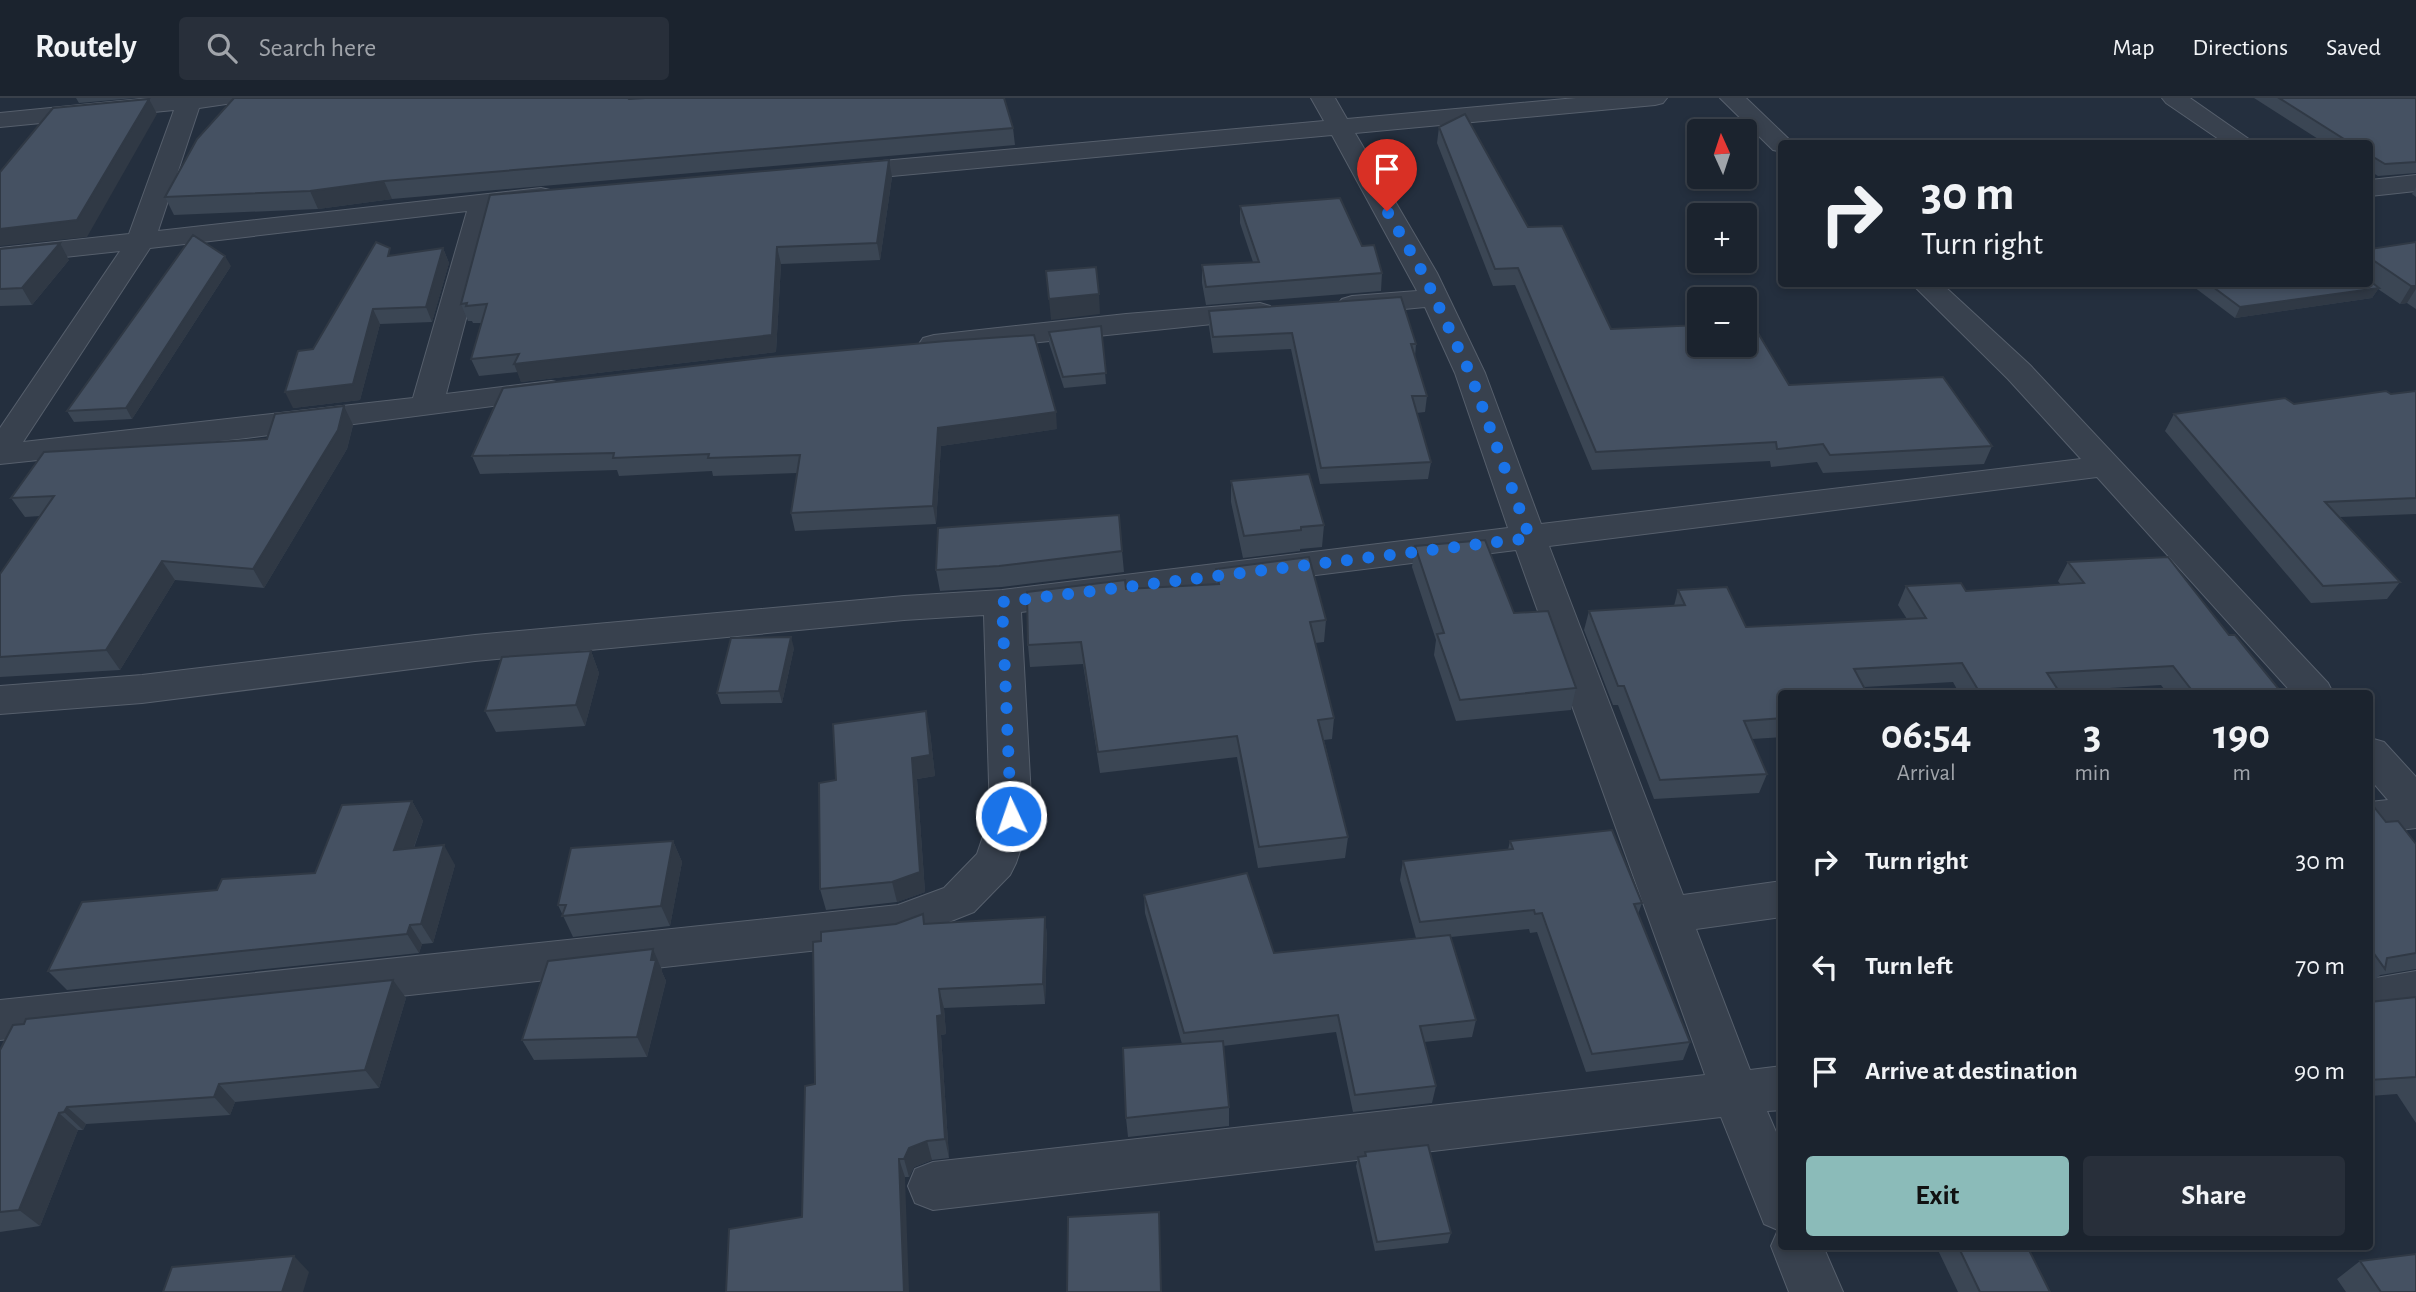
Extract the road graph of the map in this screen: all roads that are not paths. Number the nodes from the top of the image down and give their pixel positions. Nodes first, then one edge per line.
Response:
1 (225, 98) edge
2 (1655, 98) edge
3 (1732, 98) edge
4 (2175, 98) edge
5 (189, 100) edge
6 (1331, 112) edge
7 (0, 120) edge
8 (2238, 140) edge
9 (1778, 141) edge
10 (811, 175) edge
11 (2416, 183) edge
12 (2373, 188) edge
13 (571, 193) edge
14 (483, 202) junction
15 (140, 242) junction
16 (0, 256) edge
17 (1929, 287) edge
18 (1434, 298) junction
19 (1327, 307) edge
20 (1287, 310) edge
21 (904, 348) edge
22 (576, 387) edge
23 (427, 405) junction
24 (0, 453) edge
25 (2105, 466) junction
26 (1530, 538) junction
27 (1002, 602) junction
28 (2311, 690) edge
29 (0, 700) edge
30 (2373, 757) edge
31 (2416, 804) edge
32 (2416, 812) edge
33 (2373, 818) edge
34 (1778, 901) edge
35 (1670, 915) junction
36 (2416, 991) edge
37 (2373, 998) edge
38 (0, 1020) edge
39 (1759, 1091) edge
40 (933, 1186) dead end
41 (1778, 1187) edge
42 (1799, 1250) edge
43 (1816, 1292) edge

1 - 5 street
2 - 6 street
3 - 9 street
4 - 8 street
5 - 7 street
5 - 15 street
6 - 10 street
6 - 18 street
11 - 12 street
13 - 14 street
14 - 15 street
14 - 23 street
15 - 16 street
15 - 24 street
17 - 25 street
18 - 19 street
18 - 26 street
20 - 21 street
22 - 23 street
23 - 24 street
25 - 26 street
25 - 28 street
26 - 27 street
26 - 35 street
27 - 29 street
27 - 38 street
30 - 31 street
32 - 33 street
34 - 35 street
35 - 39 street
36 - 37 street
39 - 40 street
39 - 41 street
42 - 43 street

